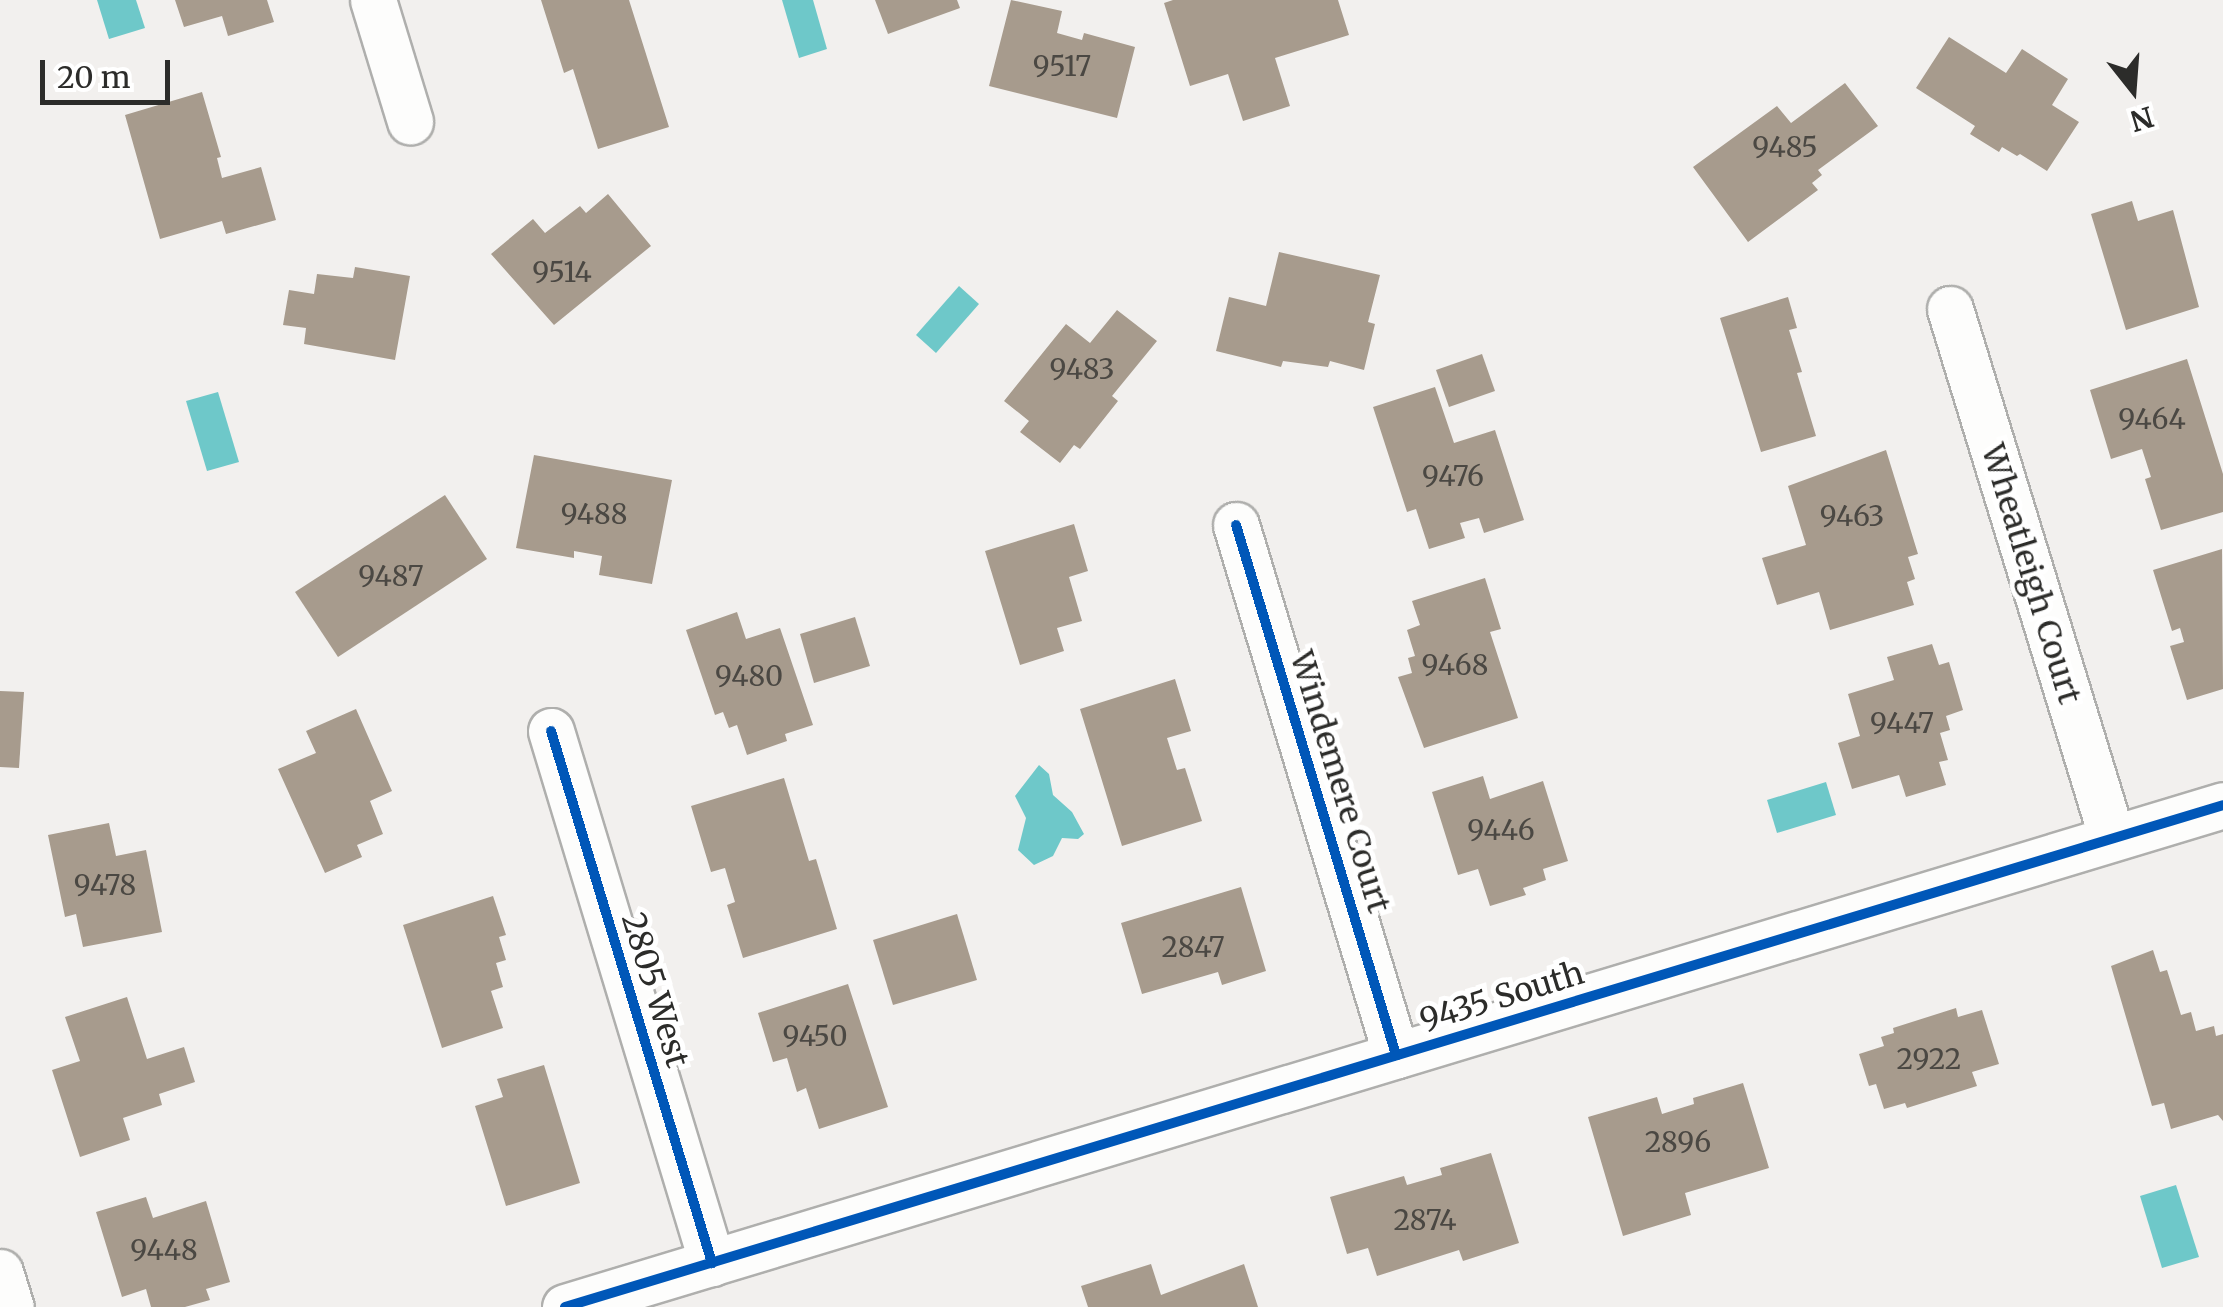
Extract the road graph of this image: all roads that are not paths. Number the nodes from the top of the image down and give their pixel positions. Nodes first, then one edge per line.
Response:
1 (373, 0) edge
2 (410, 121) dead end
3 (1950, 309) dead end
4 (1236, 524) dead end
5 (550, 731) dead end
6 (2223, 804) edge
7 (2112, 838) junction
8 (1396, 1055) junction
9 (712, 1262) junction
10 (0, 1272) edge
11 (10, 1307) edge
12 (565, 1307) edge

1 - 2 street
3 - 7 street, Wheatleigh Court
4 - 8 street, Windemere Court
5 - 9 street, 2805 West
6 - 7 street, 9435 South
7 - 8 street, 9435 South
8 - 9 street, 9435 South
9 - 12 street, 9435 South
10 - 11 street

